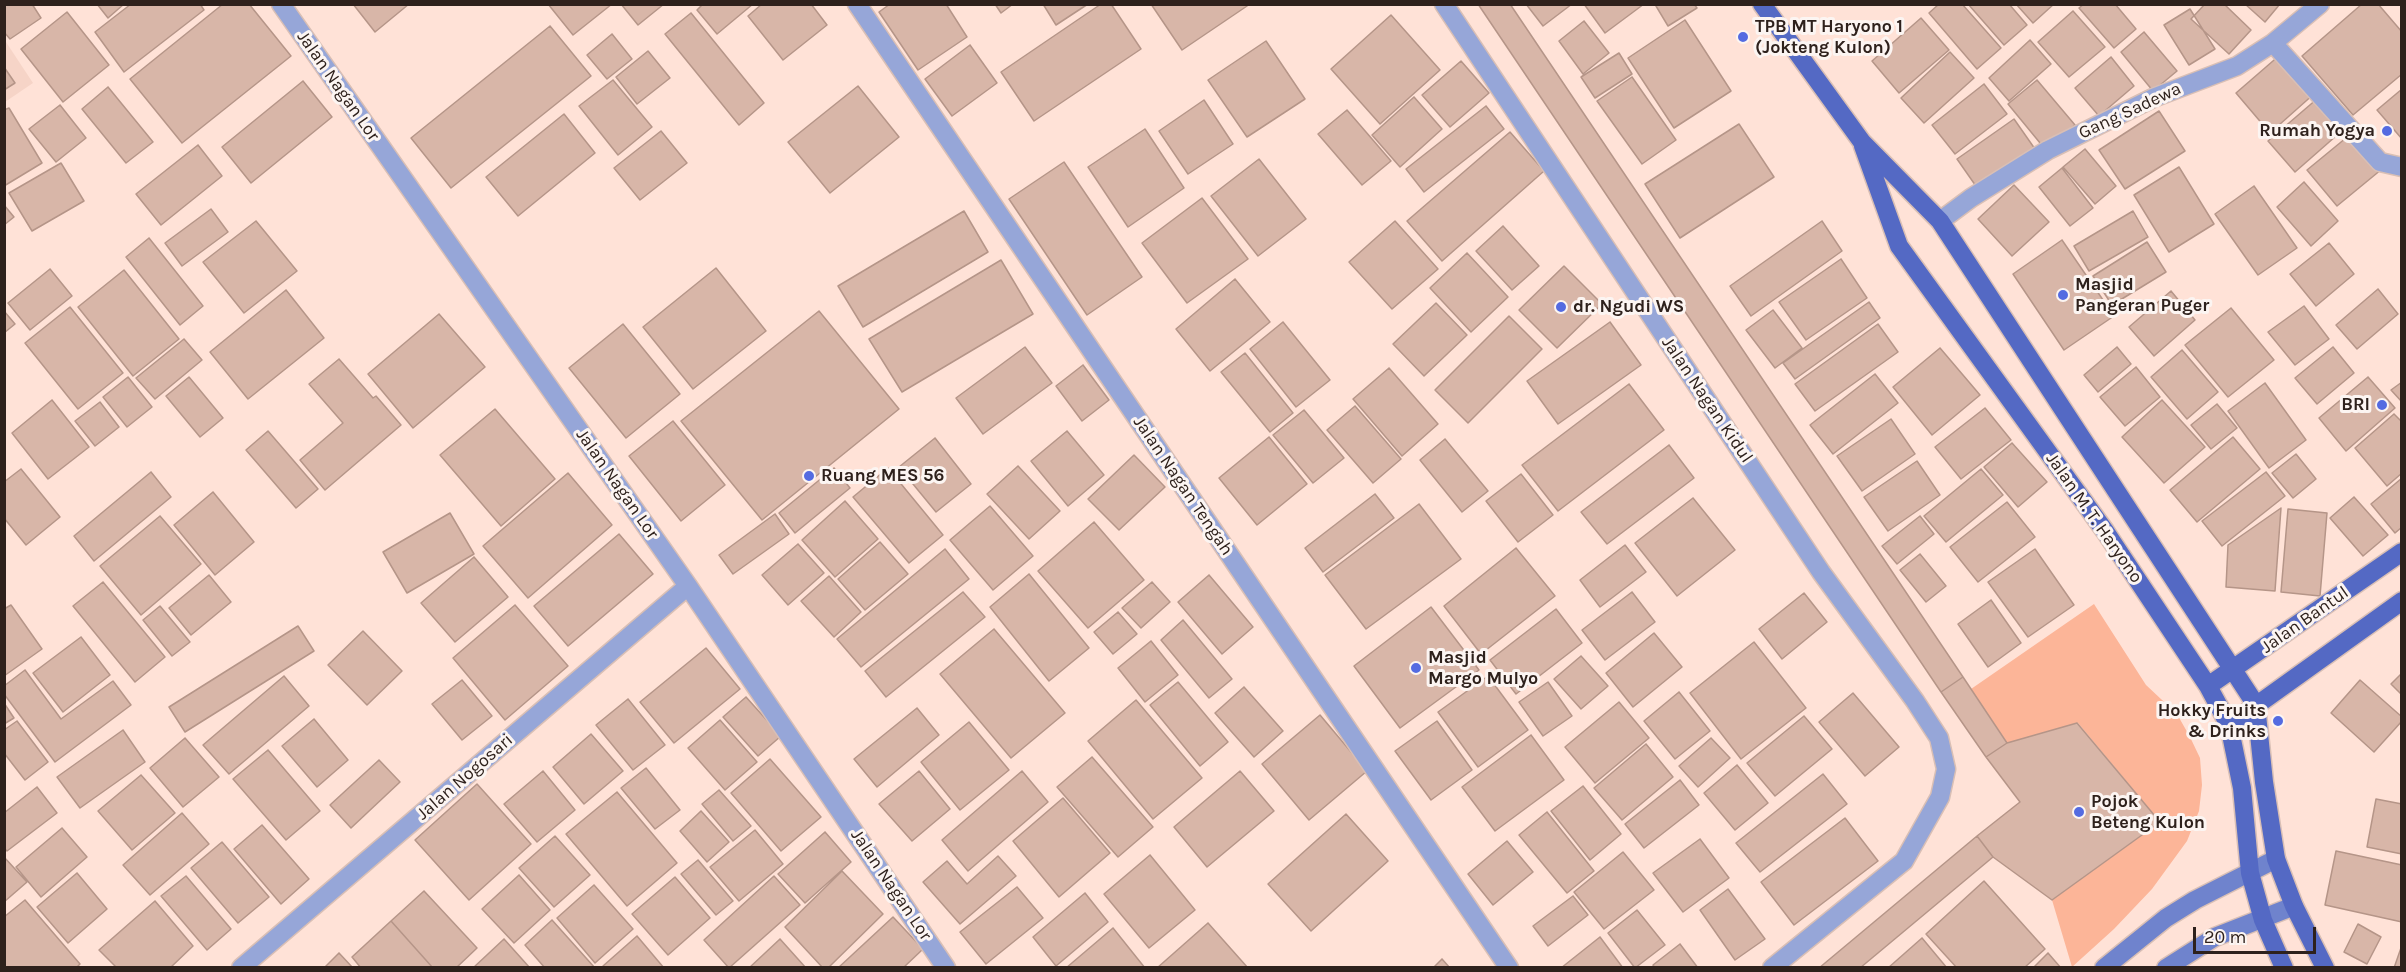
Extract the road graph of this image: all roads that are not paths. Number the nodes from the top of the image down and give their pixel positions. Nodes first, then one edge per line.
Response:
1 (281, 4) edge
2 (857, 4) edge
3 (1444, 4) edge
4 (1762, 4) edge
5 (2320, 4) edge
6 (2273, 43) junction
7 (1862, 142) junction
8 (2402, 167) edge
9 (1940, 221) junction
10 (2402, 552) edge
11 (688, 586) junction
12 (2402, 601) edge
13 (2234, 669) junction
14 (2208, 686) junction
15 (2256, 705) junction
16 (2229, 725) junction
17 (2276, 859) junction
18 (2250, 873) junction
19 (2294, 906) junction
20 (2263, 920) junction
21 (242, 968) edge
22 (946, 968) edge
23 (1509, 968) edge
24 (1772, 968) edge
25 (2104, 968) edge
26 (2166, 968) edge
27 (2284, 968) edge
28 (2325, 968) edge

1 - 11 street, Jalan Nagan Lor
2 - 23 street, Jalan Nagan Tengah
3 - 24 street, Jalan Nagan Kidul
4 - 7 main road, Jalan M. T. Haryono
5 - 6 street, Gang Sadewa
6 - 8 street
6 - 9 street, Gang Sadewa
7 - 9 main road, Jalan M. T. Haryono
7 - 14 main road, Jalan M. T. Haryono
9 - 13 main road, Jalan M. T. Haryono
10 - 13 main road, Jalan Bantul
11 - 21 street, Jalan Nogosari
11 - 22 street, Jalan Nagan Lor
12 - 15 main road
13 - 14 main road, Jalan Bantul
13 - 15 main road, Jalan M. T. Haryono
14 - 16 main road, Jalan M. T. Haryono
15 - 16 main road
15 - 17 main road
16 - 18 main road, Jalan M. T. Haryono
17 - 18 main road
17 - 19 main road
18 - 20 main road, Jalan M. T. Haryono
18 - 25 main road
19 - 20 main road
19 - 28 main road
20 - 26 main road
20 - 27 main road, Jalan M. T. Haryono

